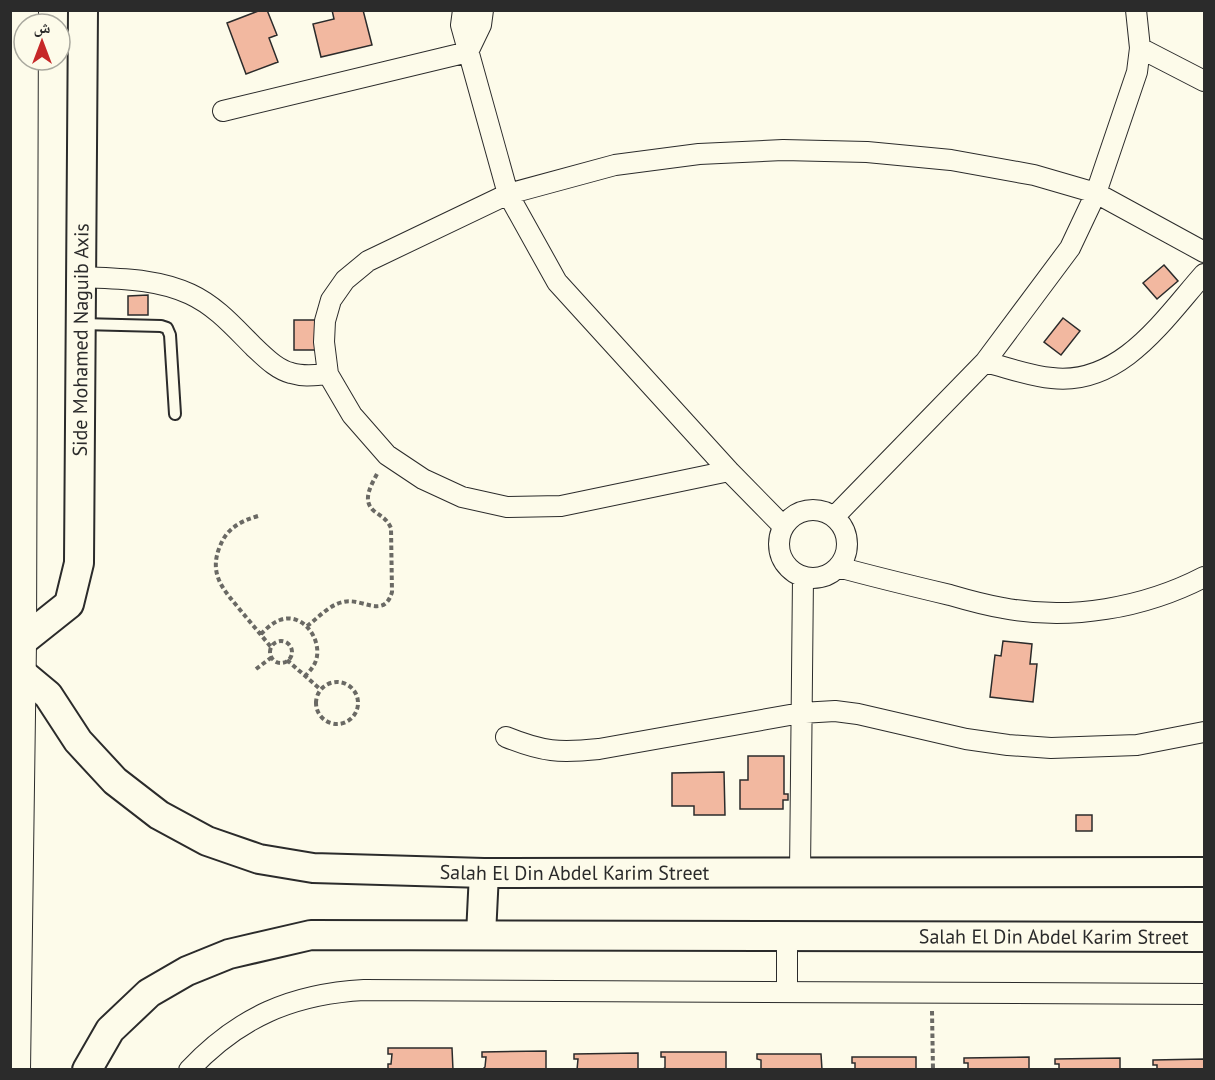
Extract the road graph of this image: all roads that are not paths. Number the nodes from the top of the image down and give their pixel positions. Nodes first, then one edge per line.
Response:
1 (22, 10) edge
2 (83, 10) edge
3 (462, 10) edge
4 (483, 10) edge
5 (1136, 10) edge
6 (1140, 48) junction
7 (468, 52) junction
8 (1204, 81) edge
9 (223, 111) dead end
10 (1096, 193) junction
11 (508, 194) junction
12 (1204, 252) edge
13 (1204, 274) edge
14 (81, 277) junction
15 (81, 324) junction
16 (985, 362) junction
17 (328, 374) junction
18 (175, 414) dead end
19 (729, 471) junction
20 (834, 518) junction
21 (783, 526) junction
22 (838, 567) junction
23 (803, 577) junction
24 (1204, 577) edge
25 (19, 656) junction
26 (801, 713) junction
27 (1204, 732) edge
28 (506, 737) dead end
29 (1204, 872) edge
30 (484, 873) junction
31 (800, 873) junction
32 (481, 935) junction
33 (787, 936) junction
34 (1204, 937) edge
35 (787, 992) junction
36 (1204, 994) edge
37 (14, 1070) edge
38 (87, 1070) edge
39 (189, 1070) edge

1 - 25 main road
2 - 14 main road, Side Mohamed Naguib Axis
3 - 7 street
4 - 7 street
5 - 6 street
6 - 8 street
6 - 10 street
7 - 9 street
7 - 11 street
10 - 11 street
10 - 12 street
10 - 16 street
11 - 17 street
11 - 19 street
13 - 16 street
14 - 15 main road, Side Mohamed Naguib Axis
14 - 17 street
15 - 18 lane
15 - 25 main road, Side Mohamed Naguib Axis
16 - 20 street
17 - 19 street
19 - 21 street
20 - 21 street
20 - 22 street
21 - 23 street
22 - 23 street
22 - 24 street
23 - 26 street
25 - 30 main road, Salah El Din Abdel Karim Street
25 - 37 main road
26 - 27 street
26 - 28 street
26 - 31 street
29 - 31 main road, Salah El Din Abdel Karim Street
30 - 31 main road, Salah El Din Abdel Karim Street
30 - 32 main road
32 - 33 main road, Salah El Din Abdel Karim Street
32 - 38 main road, Salah El Din Abdel Karim Street
33 - 34 main road, Salah El Din Abdel Karim Street
33 - 35 street
35 - 36 street
35 - 39 street

